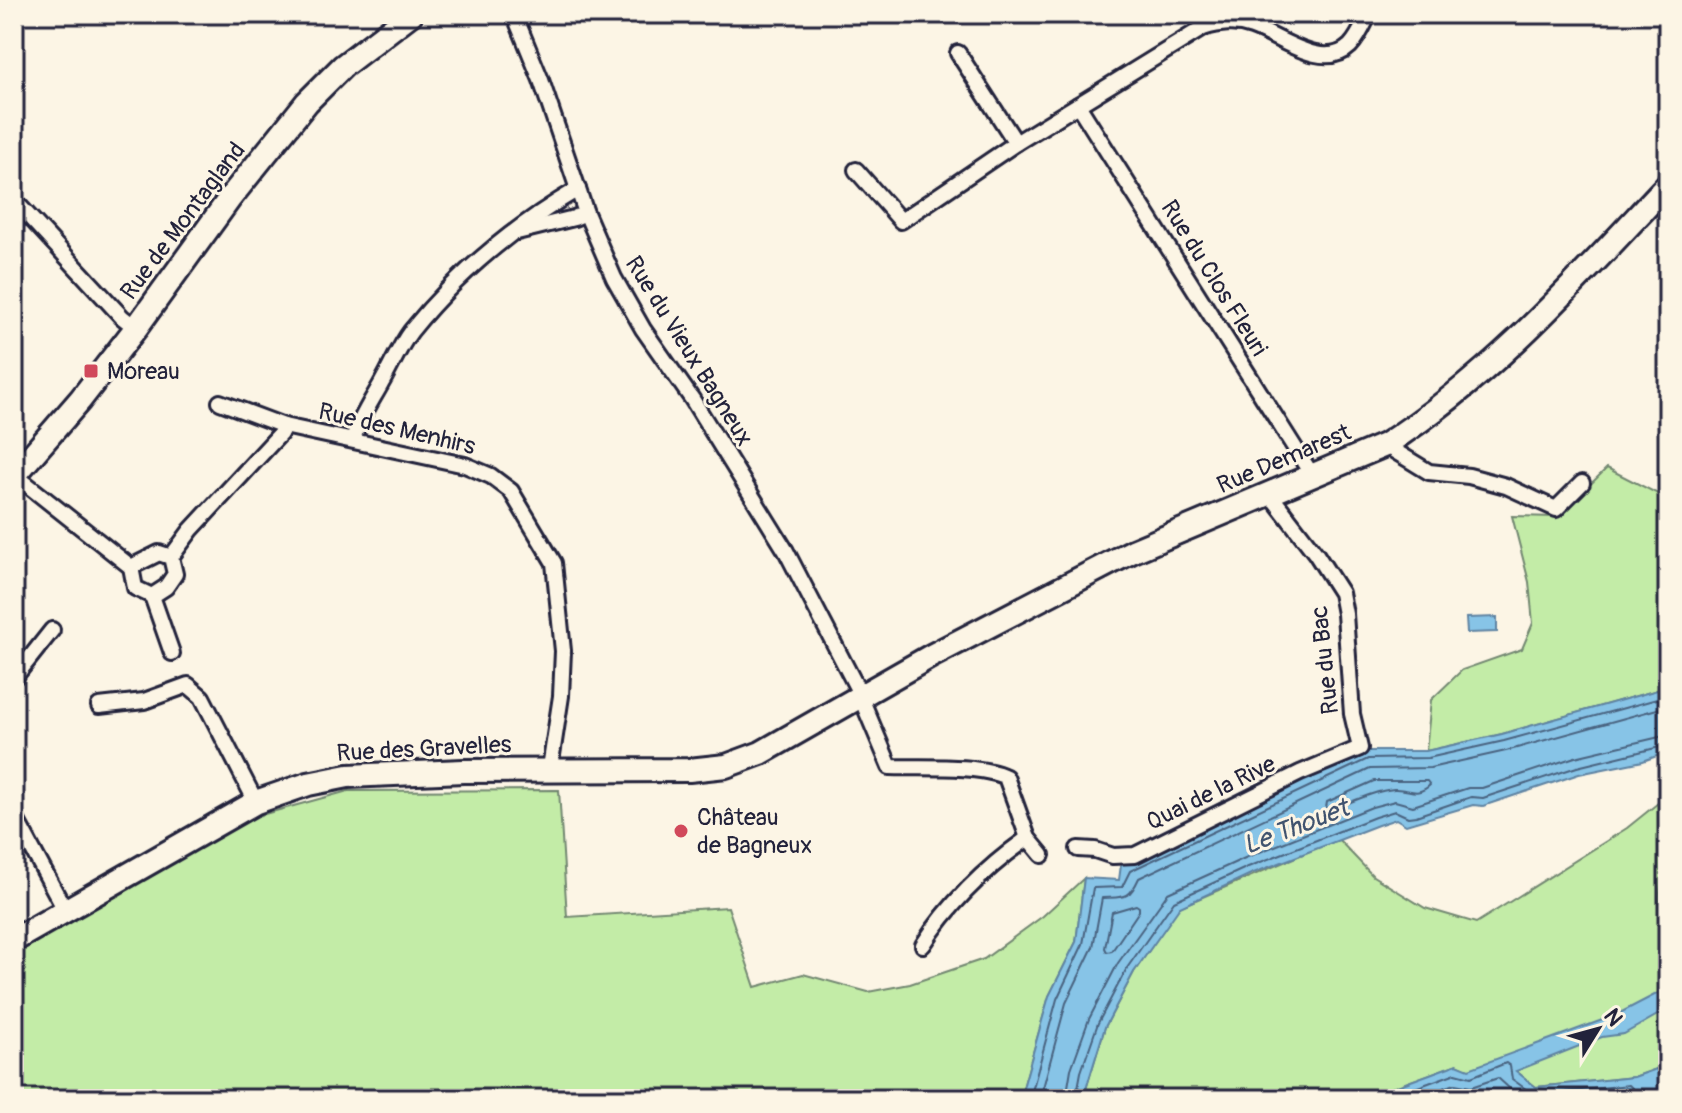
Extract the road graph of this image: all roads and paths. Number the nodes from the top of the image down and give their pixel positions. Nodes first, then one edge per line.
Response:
1 (411, 14) edge
2 (514, 14) edge
3 (1369, 14) edge
4 (958, 53) dead end
5 (1078, 105) junction
6 (1016, 143) junction
7 (856, 170) dead end
8 (1668, 184) edge
9 (578, 189) junction
10 (14, 200) edge
11 (586, 213) junction
12 (517, 232) junction
13 (136, 328) junction
14 (220, 402) dead end
15 (284, 426) junction
16 (353, 439) junction
17 (1385, 445) junction
18 (1312, 475) junction
19 (15, 476) edge
20 (1582, 483) dead end
21 (1269, 493) junction
22 (171, 557) junction
23 (131, 567) junction
24 (152, 596) junction
25 (52, 630) dead end
26 (172, 653) dead end
27 (14, 678) edge
28 (859, 696) junction
29 (99, 706) dead end
30 (1360, 748) joint
31 (550, 768) junction
32 (256, 802) junction
33 (14, 815) edge
34 (1028, 838) junction
35 (1078, 849) dead end
36 (1042, 855) dead end
37 (65, 910) junction
38 (14, 940) edge
39 (923, 945) dead end

1 - 13 street, Rue de Montagland
2 - 9 street, Rue du Vieux Bagneux
3 - 5 street
4 - 6 street
5 - 6 street
5 - 18 street, Rue du Clos Fleuri
6 - 7 street
8 - 17 street, Rue Demarest
9 - 11 street, Rue du Vieux Bagneux
9 - 12 street
10 - 13 street
11 - 12 street
11 - 28 street, Rue du Vieux Bagneux
12 - 16 street
13 - 19 street, Rue de Montagland
14 - 15 street, Rue des Menhirs
15 - 16 street, Rue des Menhirs
15 - 22 street
16 - 31 street, Rue des Menhirs
17 - 18 street, Rue Demarest
17 - 20 street
18 - 21 street, Rue Demarest
19 - 23 street
21 - 28 street, Rue Demarest
21 - 30 street, Rue du Bac
22 - 23 street
22 - 24 street
23 - 24 street
24 - 26 street
25 - 27 street
28 - 31 street, Rue des Gravelles
28 - 34 street, Rue du Vieux Bagneux
29 - 32 street
30 - 35 street, Quai de la Rive
31 - 32 street, Rue des Gravelles
32 - 37 street, Rue des Gravelles
33 - 37 street
34 - 36 street
34 - 39 street
37 - 38 street, Rue des Gravelles

